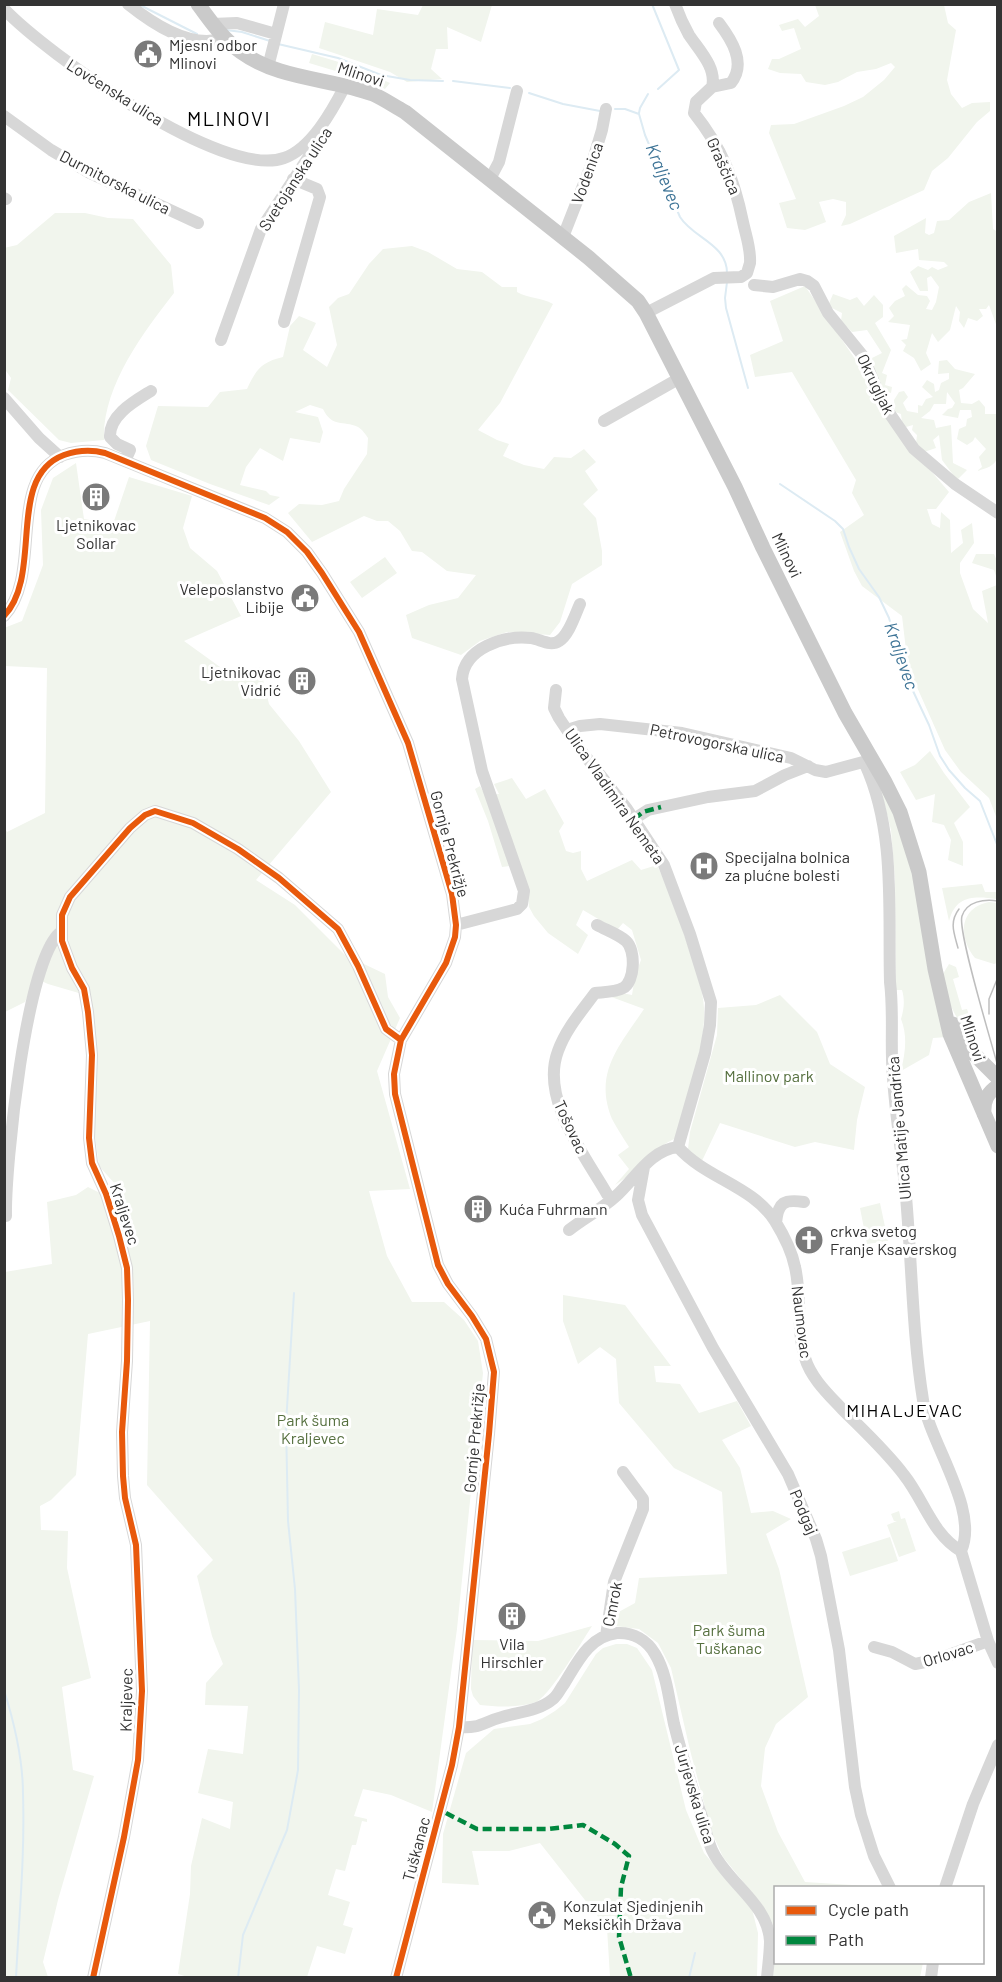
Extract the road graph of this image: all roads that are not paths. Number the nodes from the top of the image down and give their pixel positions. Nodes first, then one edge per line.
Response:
1 (128, 4) edge
2 (198, 4) edge
3 (284, 4) edge
4 (675, 4) edge
5 (4, 9) edge
6 (718, 23) dead end
7 (218, 32) junction
8 (275, 39) junction
9 (268, 67) junction
10 (349, 87) junction
11 (712, 87) junction
12 (517, 92) dead end
13 (606, 109) dead end
14 (4, 116) edge
15 (293, 179) junction
16 (490, 179) junction
17 (198, 223) dead end
18 (562, 237) junction
19 (754, 285) dead end
20 (646, 313) junction
21 (284, 322) dead end
22 (220, 340) dead end
23 (680, 378) junction
24 (151, 391) dead end
25 (4, 398) edge
26 (604, 422) dead end
27 (60, 456) junction
28 (125, 461) junction
29 (998, 513) edge
30 (579, 604) dead end
31 (4, 616) edge
32 (555, 690) dead end
33 (567, 730) junction
34 (863, 762) joint
35 (808, 766) junction
36 (634, 819) junction
37 (456, 925) junction
38 (597, 925) dead end
39 (61, 932) junction
40 (946, 1011) junction
41 (401, 1040) junction
42 (967, 1076) junction
43 (996, 1084) edge
44 (984, 1113) junction
45 (998, 1146) edge
46 (678, 1147) junction
47 (644, 1167) junction
48 (748, 1196) junction
49 (612, 1199) junction
50 (788, 1200) junction
51 (804, 1202) dead end
52 (6, 1216) dead end
53 (776, 1223) junction
54 (569, 1230) dead end
55 (623, 1472) dead end
56 (961, 1551) junction
57 (606, 1636) junction
58 (988, 1641) junction
59 (874, 1647) dead end
60 (998, 1664) edge
61 (459, 1726) junction
62 (998, 1745) edge
63 (889, 1886) edge
64 (945, 1886) edge
65 (93, 1977) edge
66 (396, 1977) edge
67 (767, 1977) edge

1 - 7 street
2 - 7 main road, Mlinovi
3 - 8 street
4 - 11 street
5 - 10 street, Lovćenska ulica
6 - 11 street
7 - 8 street
7 - 9 main road, Mlinovi
8 - 9 street
9 - 10 main road, Mlinovi
10 - 15 street, Svetojanska ulica
10 - 16 main road, Mlinovi
11 - 20 street, Graščica
12 - 16 street
13 - 18 street, Vodenica
14 - 17 street, Durmitorska ulica
15 - 21 street
15 - 22 street, Svetojanska ulica
16 - 18 main road, Mlinovi
18 - 20 main road, Mlinovi
19 - 29 street, Okrugljak
20 - 23 main road, Mlinovi
23 - 26 street
23 - 40 main road, Mlinovi
24 - 28 street
25 - 27 street
27 - 28 street, Gornje Prekrižje
27 - 31 street
28 - 37 street, Gornje Prekrižje
30 - 37 street
32 - 33 street, Ulica Vladimira Nemeta
33 - 35 street, Petrovogorska ulica
33 - 36 street, Ulica Vladimira Nemeta
34 - 35 street, Petrovogorska ulica
34 - 56 street, Ulica Matije Jandrića
35 - 36 street
36 - 46 street, Ulica Vladimira Nemeta
37 - 41 street, Gornje Prekrižje
38 - 49 street, Tošovac
39 - 41 street, Kraljevec
39 - 52 street, Kraljevec
39 - 65 street, Kraljevec
40 - 42 main road, Mlinovi
40 - 43 main road, Mlinovi
41 - 61 street, Gornje Prekrižje
42 - 43 main road
42 - 44 main road, Mlinovi
43 - 44 main road
44 - 45 main road, Mlinovi
46 - 47 street
46 - 48 street, Naumovac
47 - 49 street
47 - 63 street, Podgaj
48 - 50 street, Naumovac
48 - 53 street, Naumovac
49 - 54 street
50 - 51 street
50 - 53 street
53 - 56 street, Naumovac
55 - 57 street, Cmrok
56 - 58 street, Ulica Matije Jandrića
57 - 61 street, Cmrok
57 - 67 street, Jurjevska ulica
58 - 59 street, Orlovac
58 - 60 street, Ulica Matije Jandrića
61 - 66 street, Tuškanac
62 - 64 street

